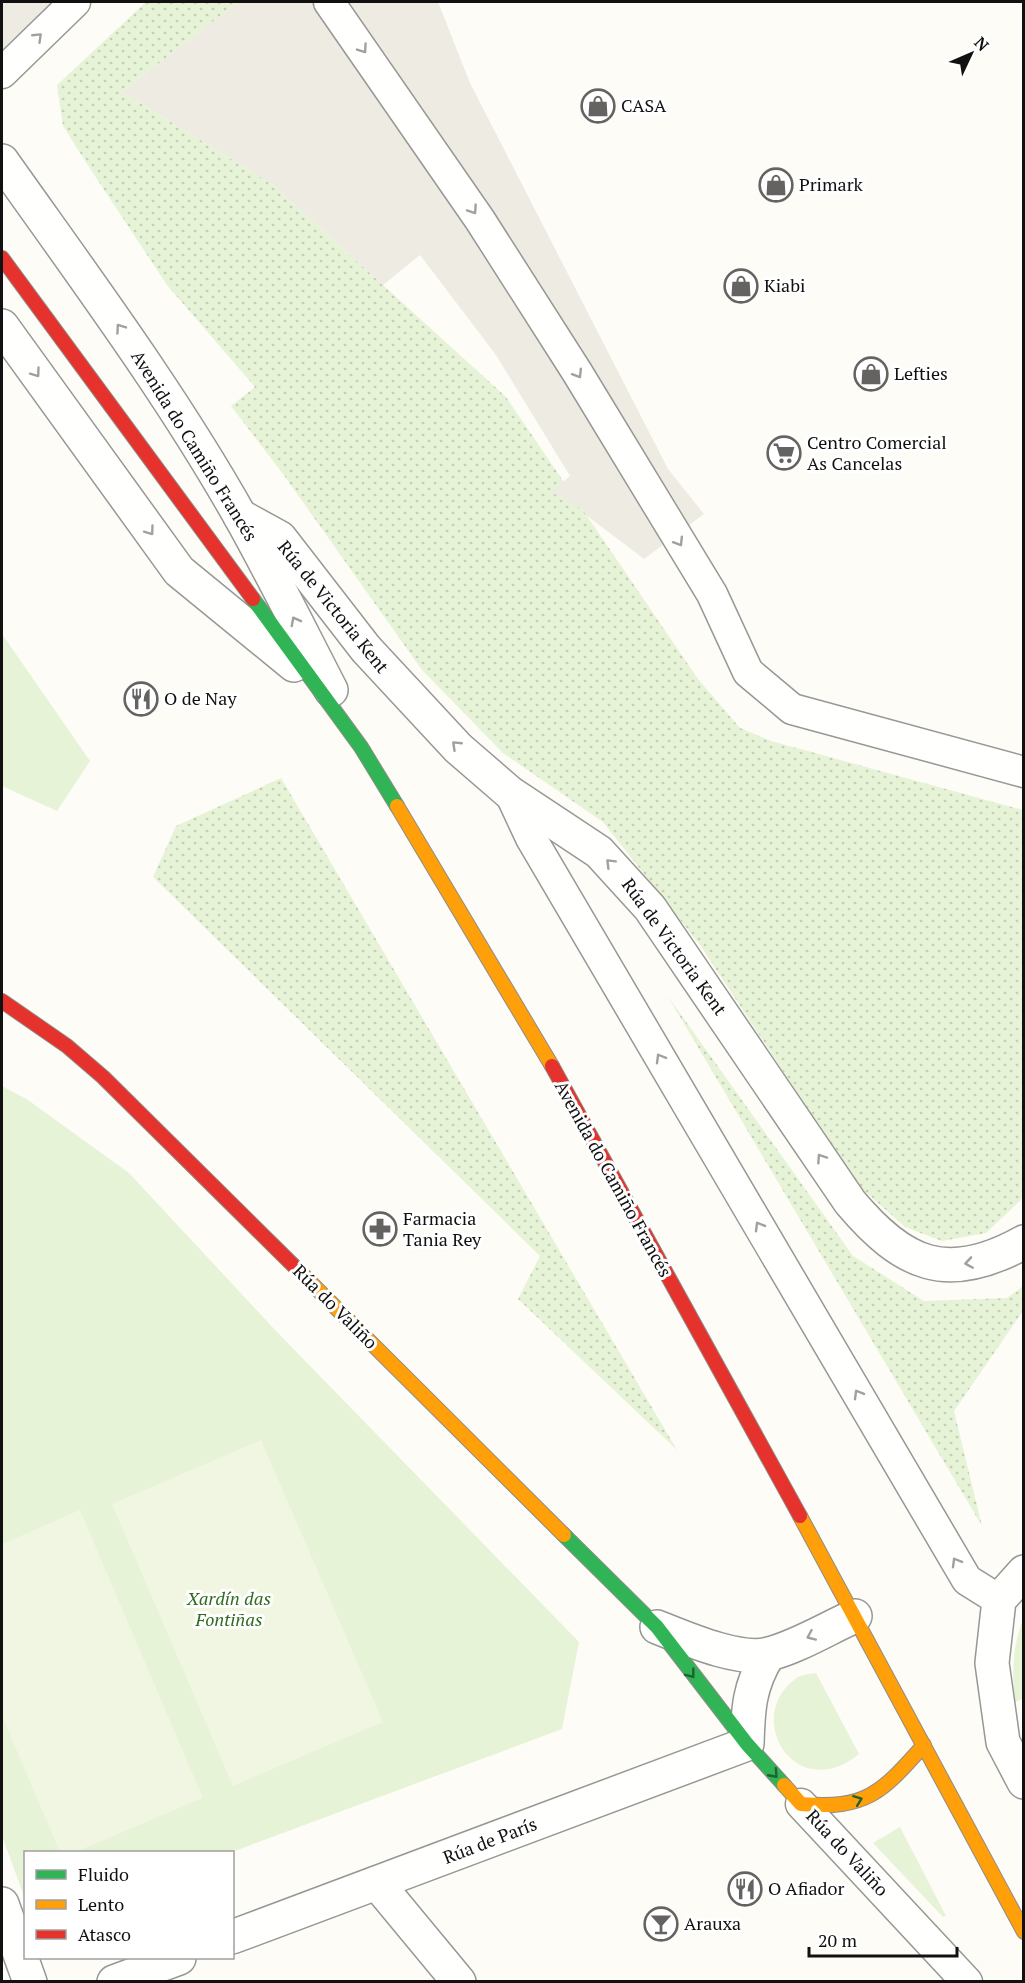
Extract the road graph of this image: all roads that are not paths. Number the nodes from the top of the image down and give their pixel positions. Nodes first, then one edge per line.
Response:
1 (75, 2) edge
2 (329, 2) edge
3 (2, 74) edge
4 (2, 161) edge
5 (2, 258) edge
6 (2, 326) edge
7 (240, 516) junction
8 (304, 673) junction
9 (361, 747) junction
10 (1023, 772) edge
11 (510, 793) junction
12 (2, 1001) edge
13 (1023, 1242) edge
14 (1023, 1572) edge
15 (999, 1600) junction
16 (855, 1616) junction
17 (657, 1627) junction
18 (768, 1655) junction
19 (747, 1744) junction
20 (924, 1745) junction
21 (1023, 1782) edge
22 (801, 1804) junction
23 (377, 1883) junction
24 (2, 1904) edge
25 (1023, 1932) edge
26 (234, 1936) edge
27 (175, 1959) edge
28 (30, 1982) edge
29 (114, 1982) edge
30 (459, 1982) edge
31 (967, 1982) edge

3 -> 1 lane
2 -> 10 lane
7 -> 4 street, Avenida do Camiño Francés
5 - 8 main road, Avenida do Camiño Francés
6 -> 8 street, Avenida do Camiño Francés
9 -> 7 street, Avenida do Camiño Francés
11 -> 7 street, Rúa de Victoria Kent
8 - 9 main road, Avenida do Camiño Francés
9 - 16 main road, Avenida do Camiño Francés
13 -> 11 street, Rúa de Victoria Kent
15 -> 11 lane
12 - 17 main road, Rúa do Valiño
14 - 15 street
15 - 21 street
16 -> 18 street, Rúa do Valiño
16 - 20 main road
17 - 18 street, Rúa do Valiño
17 -> 19 main road, Rúa do Valiño
18 - 19 street
19 -> 22 main road, Rúa do Valiño
19 - 23 street, Rúa de París
22 -> 20 main road, Rúa do Valiño
20 - 25 main road
22 - 31 lane, Rúa do Valiño
23 - 26 street, Rúa de París
23 - 30 street
24 - 28 street
27 - 29 street

